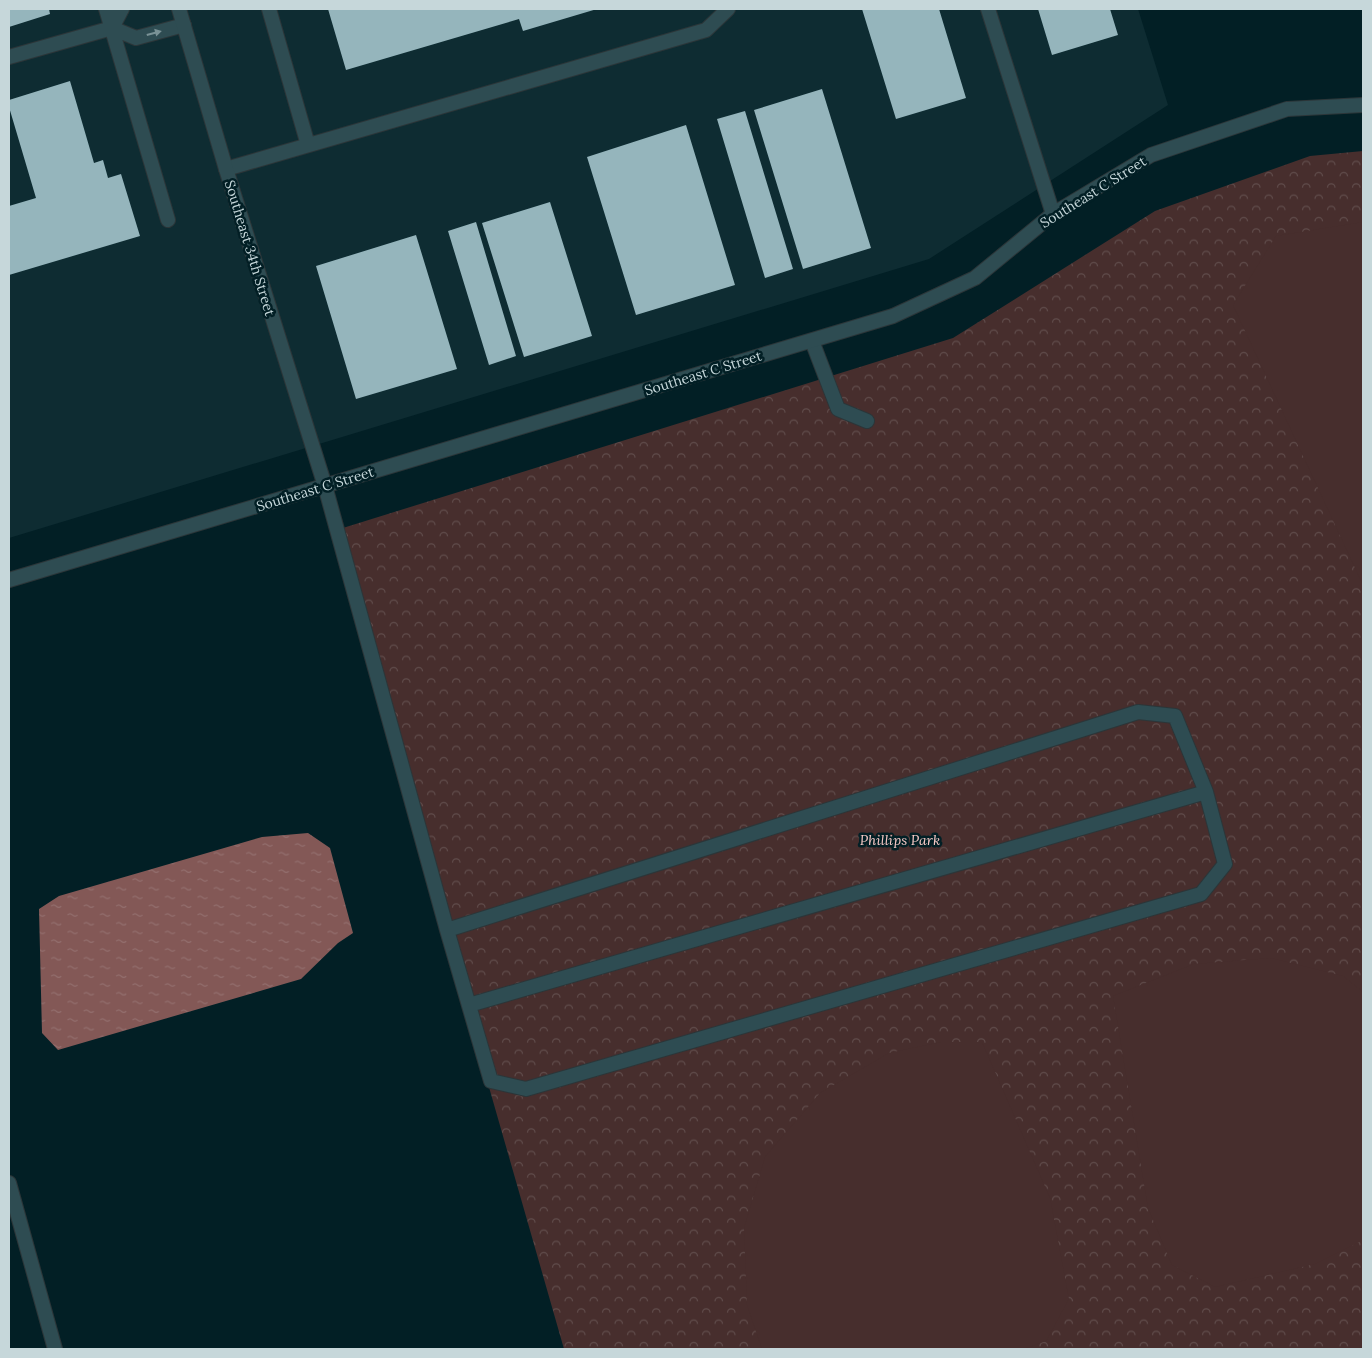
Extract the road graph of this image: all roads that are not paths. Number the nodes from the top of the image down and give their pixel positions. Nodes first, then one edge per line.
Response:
1 (106, 9) edge
2 (122, 9) edge
3 (179, 9) edge
4 (269, 9) edge
5 (728, 9) edge
6 (988, 9) edge
7 (184, 25) junction
8 (112, 28) junction
9 (9, 57) edge
10 (1363, 105) edge
11 (308, 145) junction
12 (226, 169) junction
13 (1053, 214) junction
14 (168, 220) dead end
15 (812, 341) junction
16 (867, 421) dead end
17 (324, 486) junction
18 (9, 580) edge
19 (1206, 792) junction
20 (447, 930) junction
21 (469, 1005) junction
22 (9, 1183) edge
23 (55, 1349) edge

1 - 8 street
2 - 8 street
3 - 7 street, Southeast 34th Street
4 - 11 street
5 - 11 street
6 - 13 street
8 -> 7 street
7 - 12 street, Southeast 34th Street
8 - 9 street
8 - 14 street
10 - 13 street, Southeast C Street
11 - 12 street
12 - 17 street, Southeast 34th Street
13 - 15 street, Southeast C Street
15 - 16 street
15 - 17 street, Southeast C Street
17 - 18 street, Southeast C Street
17 - 20 street, Southeast 34th Street
19 - 20 street
19 - 21 street
19 - 21 street, Southeast 34th Street
20 - 21 street, Southeast 34th Street
22 - 23 street

